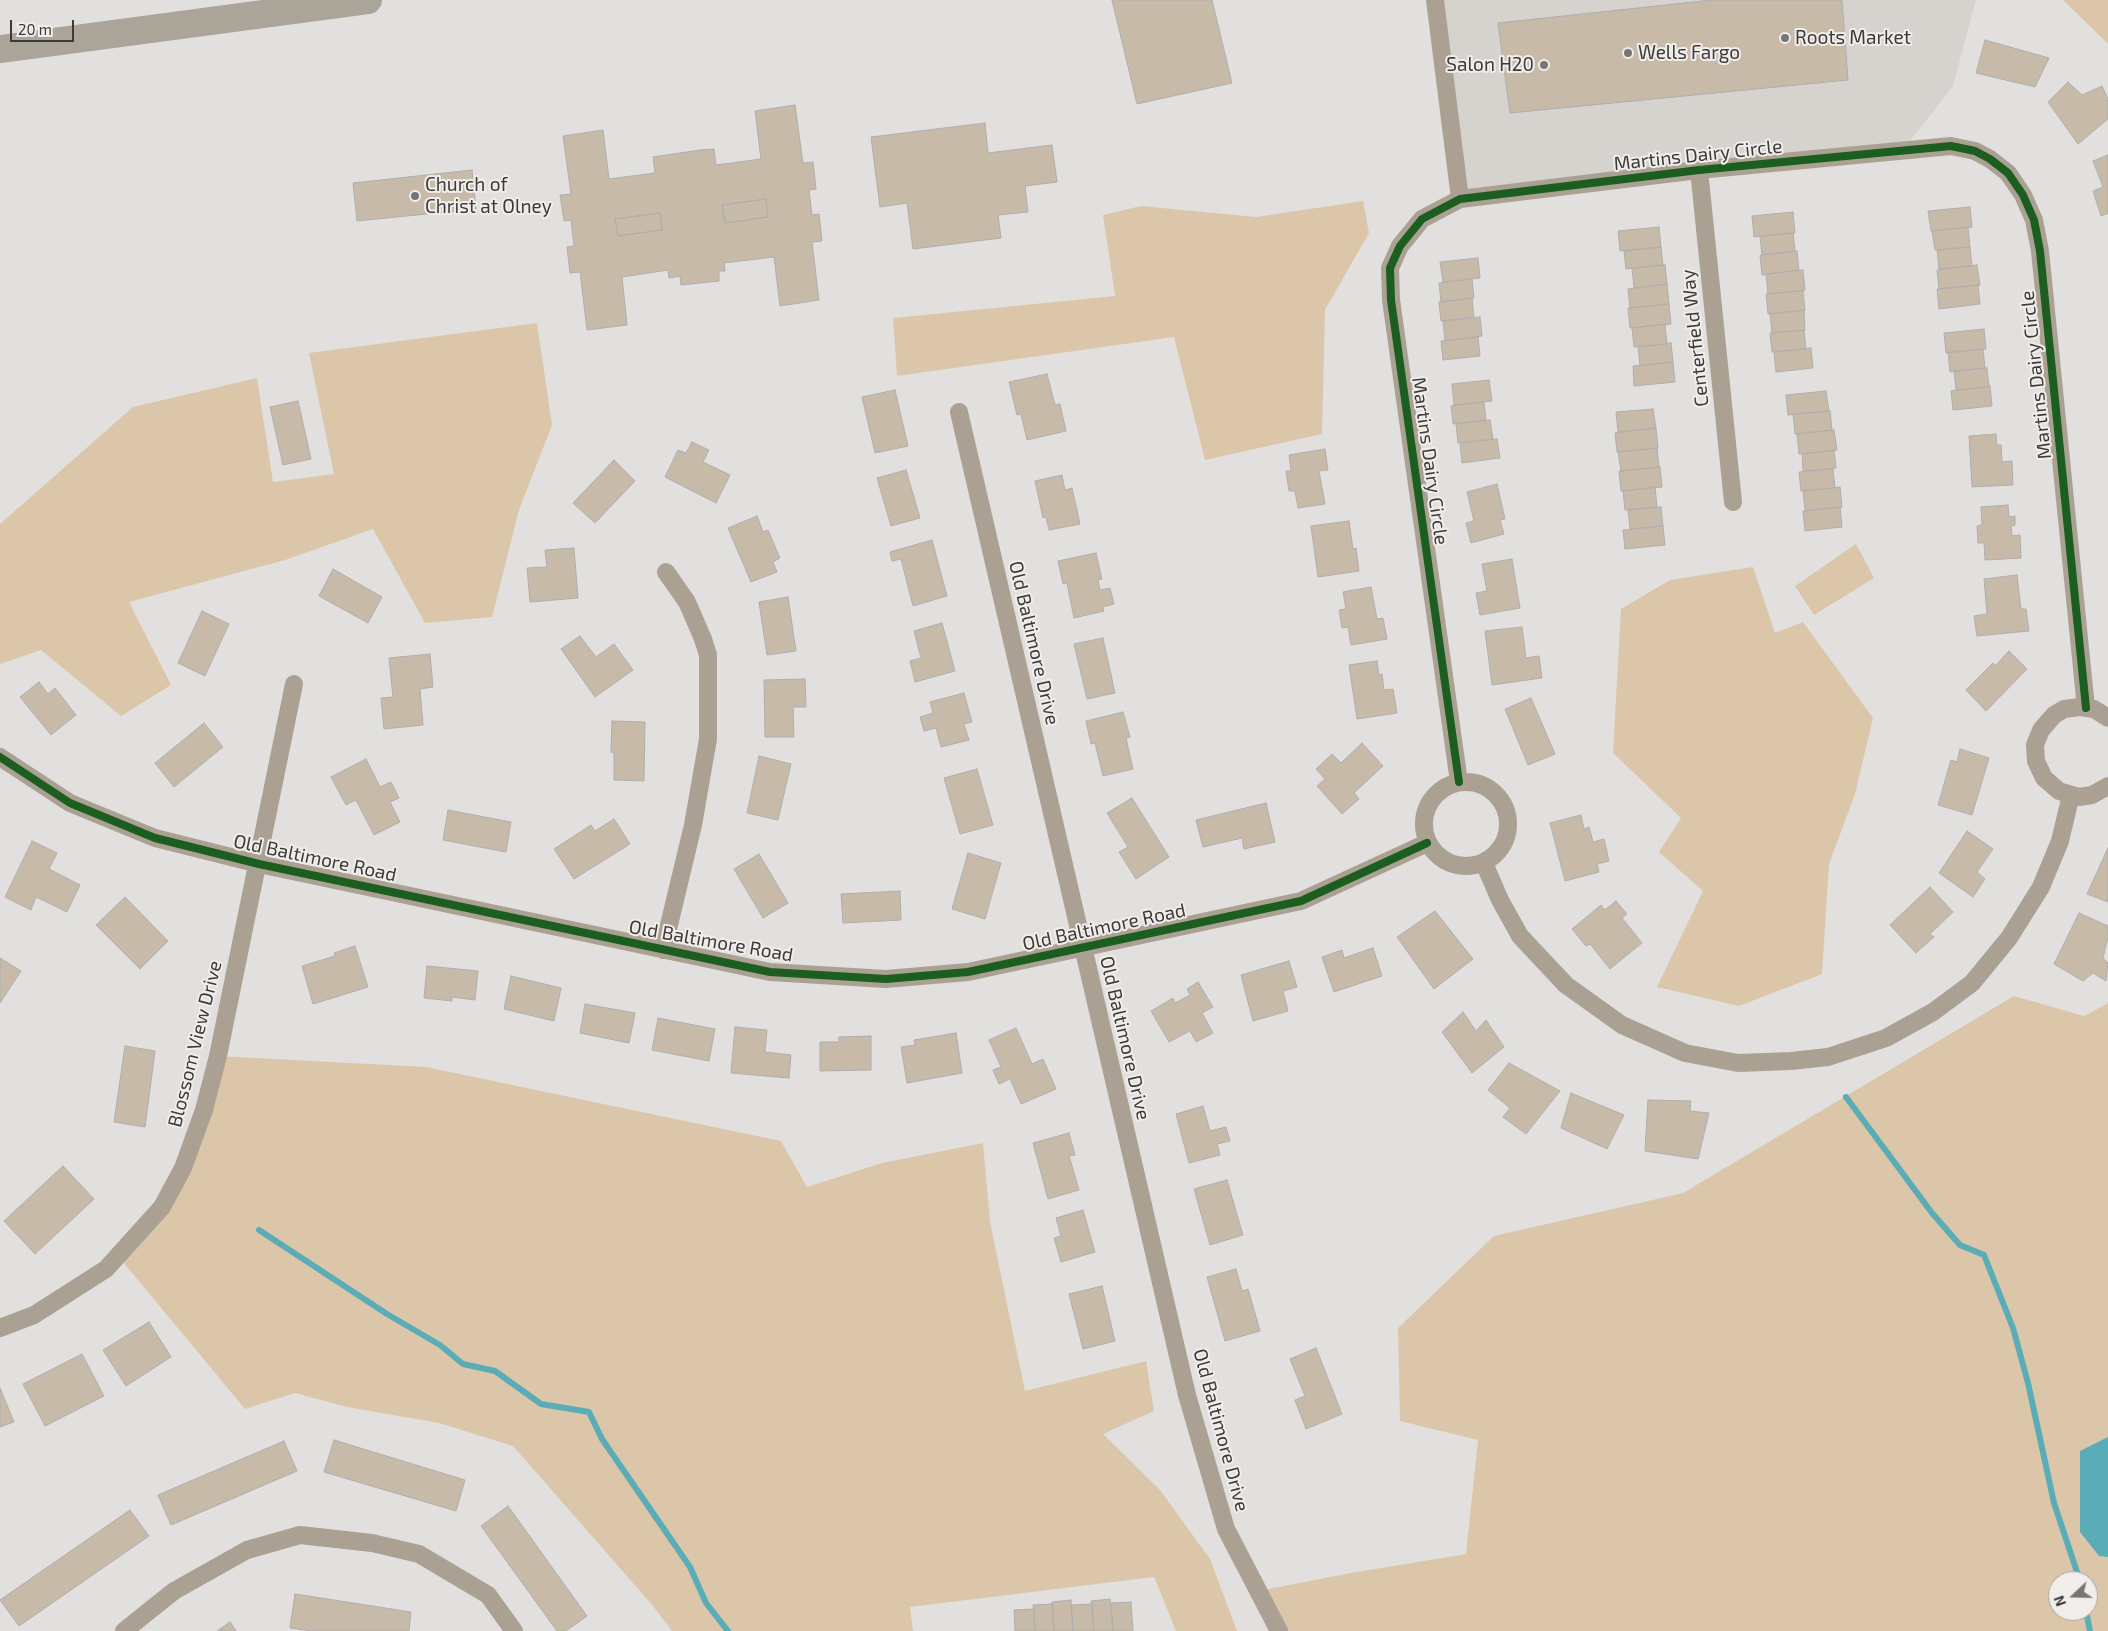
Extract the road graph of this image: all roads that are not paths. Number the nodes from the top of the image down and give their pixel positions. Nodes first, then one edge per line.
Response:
1 (368, 0) edge
2 (1435, 0) edge
3 (0, 49) edge
4 (1699, 170) junction
5 (1460, 199) junction
6 (959, 412) dead end
7 (1732, 502) dead end
8 (666, 572) dead end
9 (294, 684) dead end
10 (2086, 708) junction
11 (2108, 718) edge
12 (0, 757) edge
13 (1459, 782) junction
14 (2108, 786) edge
15 (2072, 795) junction
16 (1427, 843) junction
17 (1484, 863) junction
18 (259, 864) junction
19 (1082, 948) junction
20 (663, 950) junction
21 (0, 1328) edge
22 (124, 1631) edge
23 (514, 1631) edge
24 (1279, 1631) edge

1 - 3 main road
2 - 5 street
4 - 5 street, Martins Dairy Circle
4 - 7 street, Centerfield Way
4 - 10 street, Martins Dairy Circle
5 - 13 street, Martins Dairy Circle
6 - 19 street, Old Baltimore Drive
8 - 20 street
9 - 18 street, Blossom View Drive
10 - 11 street
10 - 15 street
12 - 18 street, Old Baltimore Road
13 - 16 street
13 - 17 street
14 - 15 street
15 - 17 street
16 - 17 street
16 - 19 street, Old Baltimore Road
18 - 20 street, Old Baltimore Road
18 - 21 street, Blossom View Drive
19 - 20 street, Old Baltimore Road
19 - 24 street, Old Baltimore Drive
22 - 23 street

